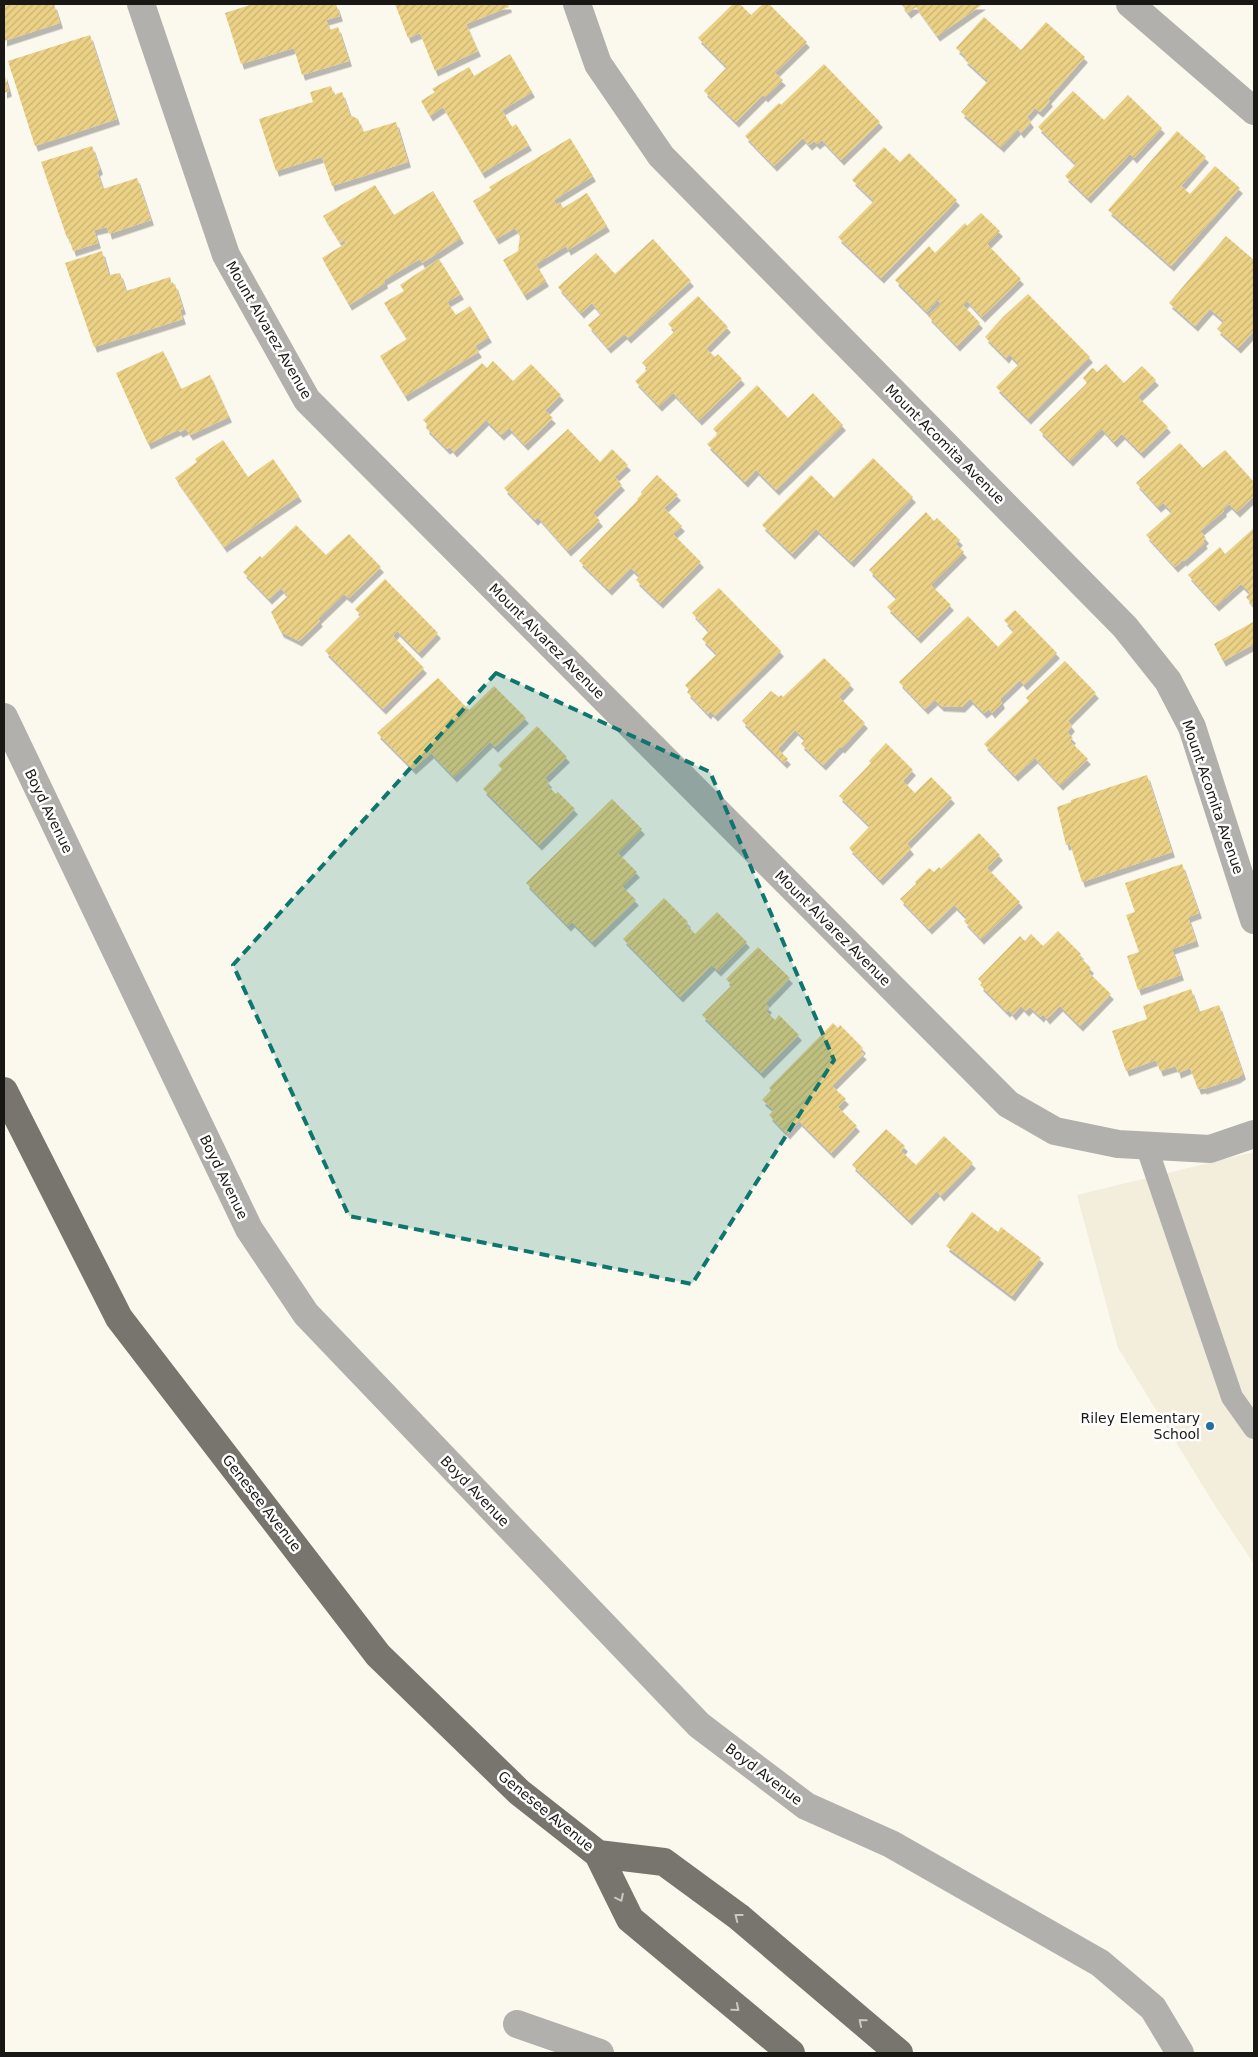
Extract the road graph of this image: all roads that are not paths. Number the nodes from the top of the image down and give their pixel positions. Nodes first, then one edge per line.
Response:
1 (141, 4) edge
2 (577, 4) edge
3 (1130, 4) edge
4 (1254, 111) edge
5 (4, 717) edge
6 (1254, 920) edge
7 (4, 1091) edge
8 (1254, 1134) edge
9 (1146, 1145) junction
10 (1254, 1428) edge
11 (598, 1854) junction
12 (517, 2024) dead end
13 (600, 2053) edge
14 (791, 2053) edge
15 (899, 2053) edge
16 (1180, 2053) edge

1 - 9 street, Mount Alvarez Avenue
2 - 6 street, Mount Acomita Avenue
3 - 4 street
5 - 16 street, Boyd Avenue
7 - 11 main road, Genesee Avenue
8 - 9 street, Mount Alvarez Avenue
9 - 10 lane
11 -> 14 main road, Genesee Avenue
15 -> 11 main road, Genesee Avenue
12 - 13 street

